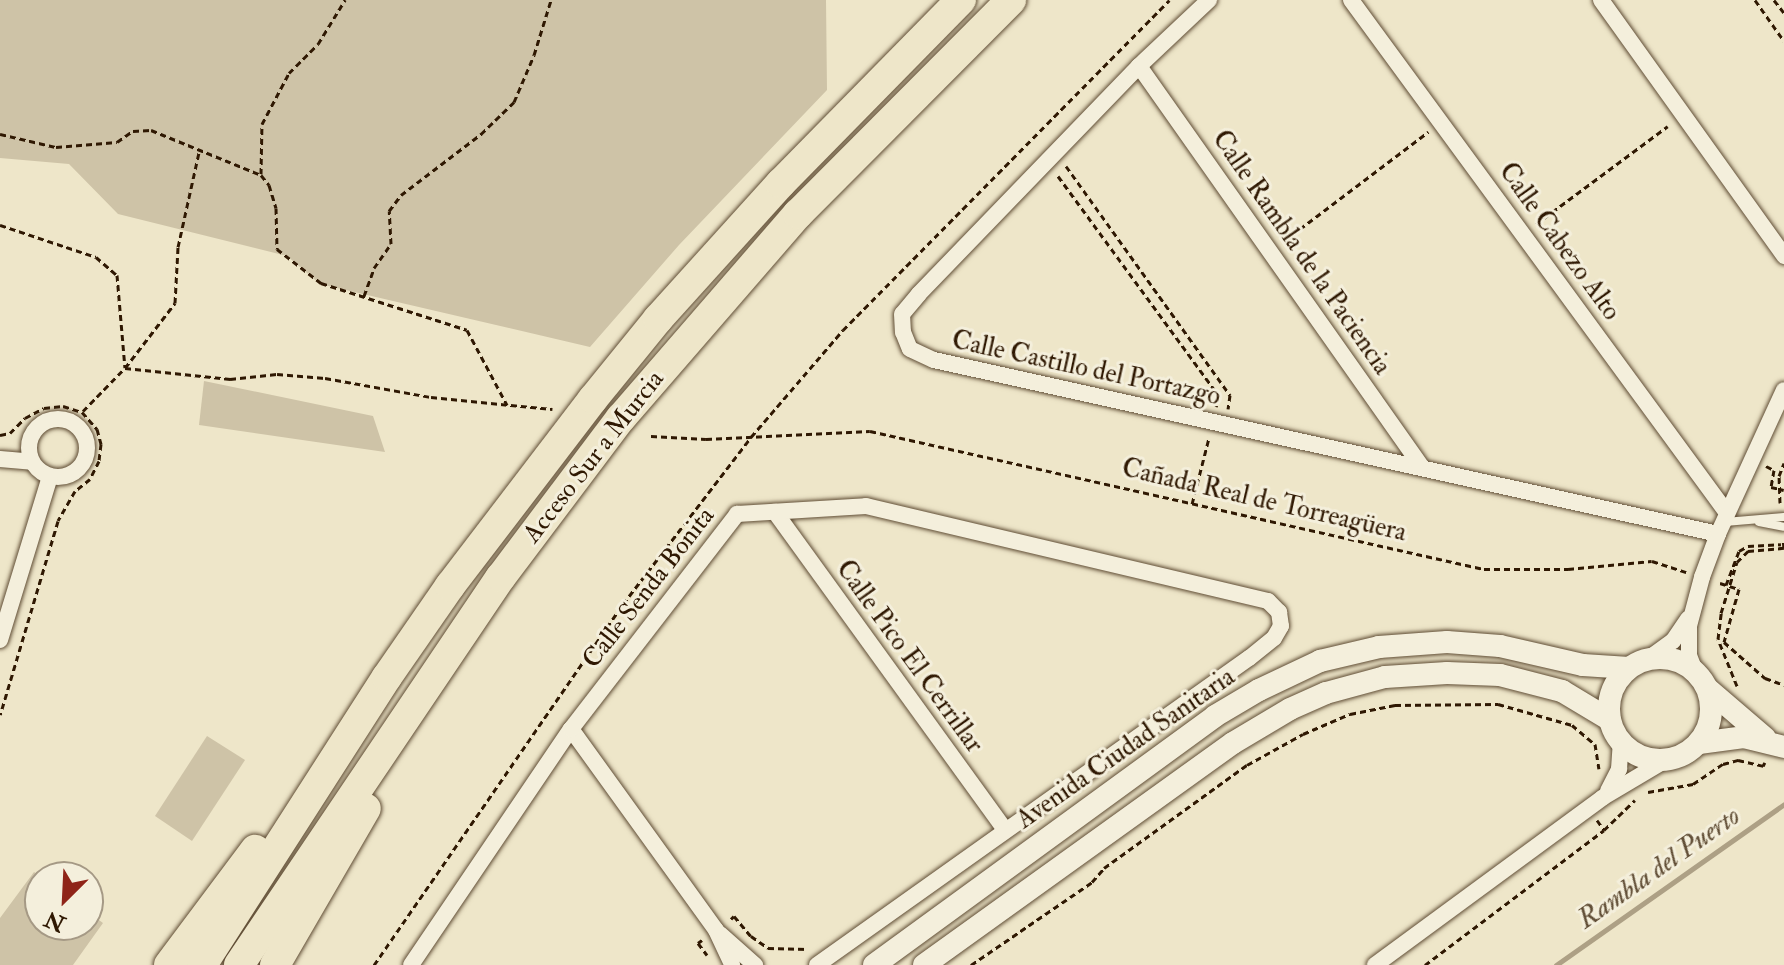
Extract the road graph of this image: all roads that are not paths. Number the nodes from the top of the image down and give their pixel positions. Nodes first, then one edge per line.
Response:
1 (961, 0) edge
2 (1011, 0) edge
3 (1209, 0) edge
4 (1351, 0) edge
5 (1601, 0) edge
6 (1139, 66) junction
7 (1784, 256) edge
8 (1784, 390) edge
9 (0, 459) edge
10 (32, 462) junction
11 (1423, 468) junction
12 (50, 476) junction
13 (775, 512) junction
14 (1783, 520) edge
15 (1723, 523) junction
16 (1691, 614) junction
17 (0, 640) edge
18 (1639, 663) junction
19 (1701, 680) junction
20 (404, 717) junction
21 (1610, 720) junction
22 (571, 729) junction
23 (1621, 742) junction
24 (1699, 743) junction
25 (1779, 745) edge
26 (1664, 761) junction
27 (316, 784) junction
28 (1596, 804) junction
29 (1005, 830) junction
30 (716, 930) junction
31 (169, 965) edge
32 (202, 965) edge
33 (239, 965) edge
34 (275, 965) edge
35 (411, 965) edge
36 (732, 965) edge
37 (755, 965) edge
38 (817, 965) edge
39 (874, 965) edge
40 (924, 965) edge
41 (1375, 965) edge

1 - 27 highway, Acceso Sur a Murcia
2 - 20 highway, Acceso Sur a Murcia
3 - 6 street, Calle Castillo del Portazgo
4 - 15 street, Calle Cabezo Alto
5 - 7 street
6 - 11 street, Calle Rambla de la Paciencia
6 - 11 street, Calle Castillo del Portazgo
8 - 15 street
9 - 10 street
10 - 12 street
10 - 12 street
11 - 15 street, Calle Castillo del Portazgo
12 - 17 street
13 - 22 street, Calle Senda Bonita
13 - 29 street, Calle Pico El Cerrillar
13 - 29 street, Calle Senda Bonita
14 - 15 lane
15 - 16 street
16 - 18 street
16 - 19 street
18 - 19 street
18 - 21 street
18 - 39 street, Avenida Ciudad Sanitaria
19 - 24 street
19 - 25 street
20 - 33 highway, Acceso Sur a Murcia
20 - 34 highway
21 - 23 street
21 - 40 street
22 - 30 street
22 - 35 street, Calle Senda Bonita
23 - 26 street
23 - 28 street
24 - 25 street
24 - 26 street
26 - 28 street
27 - 31 highway
27 - 32 highway, Acceso Sur a Murcia
28 - 41 street
29 - 38 street
30 - 36 street
30 - 37 street

